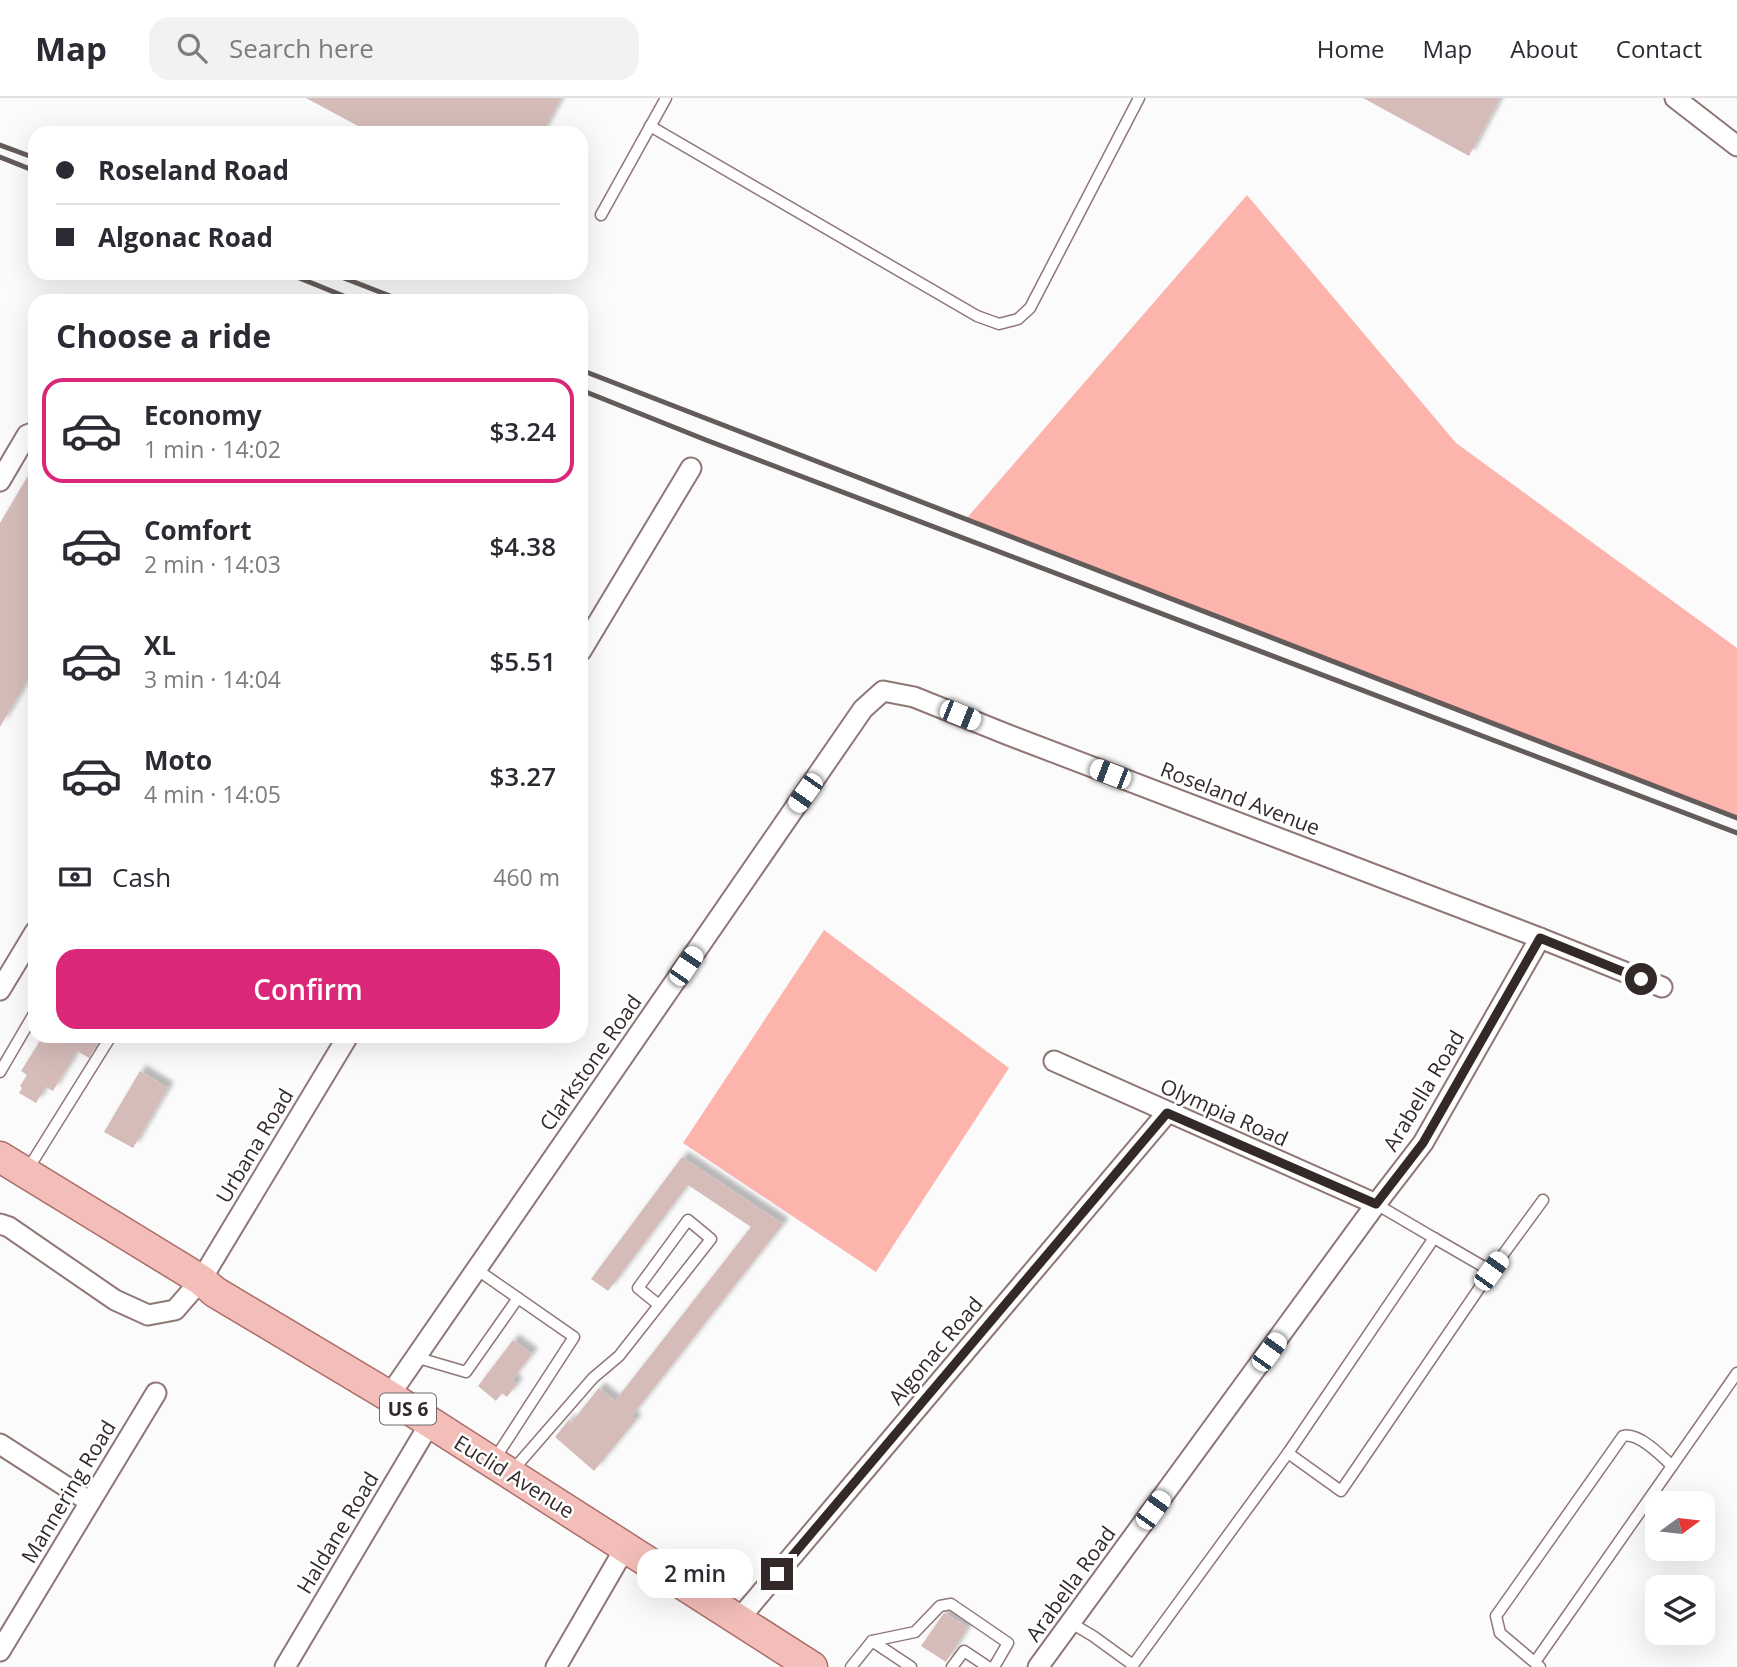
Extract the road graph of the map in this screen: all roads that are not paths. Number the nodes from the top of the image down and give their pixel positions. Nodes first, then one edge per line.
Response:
1 (666, 98) edge
2 (1139, 98) edge
3 (1675, 98) edge
4 (650, 127) junction
5 (1737, 146) edge
6 (601, 215) dead end
7 (28, 435) edge
8 (691, 468) dead end
9 (0, 481) edge
10 (588, 639) edge
11 (883, 691) joint
12 (1540, 938) junction
13 (28, 944) edge
14 (1662, 987) dead end
15 (0, 990) edge
16 (28, 1024) edge
17 (107, 1043) edge
18 (344, 1043) edge
19 (1054, 1061) dead end
20 (0, 1072) edge
21 (1167, 1113) junction
22 (0, 1157) edge
23 (26, 1173) junction
24 (1543, 1200) dead end
25 (1376, 1204) junction
26 (0, 1224) edge
27 (1434, 1238) junction
28 (476, 1269) junction
29 (1491, 1271) junction
30 (201, 1280) junction
31 (518, 1298) junction
32 (659, 1305) junction
33 (415, 1357) junction
34 (1737, 1373) edge
35 (156, 1393) dead end
36 (389, 1396) junction
37 (430, 1423) junction
38 (0, 1444) edge
39 (1288, 1453) junction
40 (1672, 1466) junction
41 (501, 1468) junction
42 (90, 1502) junction
43 (625, 1548) junction
44 (739, 1619) junction
45 (1071, 1623) junction
46 (872, 1641) junction
47 (0, 1651) edge
48 (1537, 1665) edge
49 (1134, 1666) edge
50 (285, 1667) edge
51 (556, 1667) edge
52 (812, 1667) edge
53 (851, 1667) edge
54 (911, 1667) edge
55 (952, 1667) edge
56 (988, 1667) edge
57 (994, 1667) edge
58 (1038, 1667) edge

1 - 4 lane
2 - 4 lane
3 - 5 street
4 - 6 lane
7 - 9 street
8 - 10 street
11 - 12 street, Roseland Avenue
11 - 28 street, Clarkstone Road
12 - 14 street, Roseland Avenue
12 - 25 street, Arabella Road
13 - 15 street
16 - 20 lane
17 - 23 lane
18 - 30 street, Urbana Road
19 - 21 street, Olympia Road
21 - 25 street, Olympia Road
21 - 44 street, Algonac Road
22 - 23 main road, Euclid Avenue / US 6
23 - 30 main road, Euclid Avenue / US 6
24 - 29 lane
25 - 27 lane
25 - 45 street, Arabella Road
26 - 30 street, Urbana Road
27 - 29 lane
27 - 39 lane
28 - 31 lane
28 - 33 street, Clarkstone Road
29 - 39 lane
30 - 36 main road, Euclid Avenue / US 6
31 - 33 lane
31 - 41 lane
32 - 32 lane
32 - 41 lane
33 - 36 street, Clarkstone Road
34 - 40 lane
35 - 42 street, Mannering Road
36 - 37 main road, Euclid Avenue / US 6
37 - 41 main road, Euclid Avenue / US 6
37 - 50 street, Haldane Road
38 - 42 street
39 - 49 lane
40 - 48 lane
40 - 48 lane
41 - 43 main road, Euclid Avenue / US 6
42 - 47 street, Mannering Road
43 - 44 main road, Euclid Avenue / US 6
43 - 51 street
44 - 52 main road, Euclid Avenue / US 6
45 - 49 lane
45 - 58 street, Arabella Road
46 - 53 lane
46 - 54 lane
46 - 57 lane
55 - 56 lane

